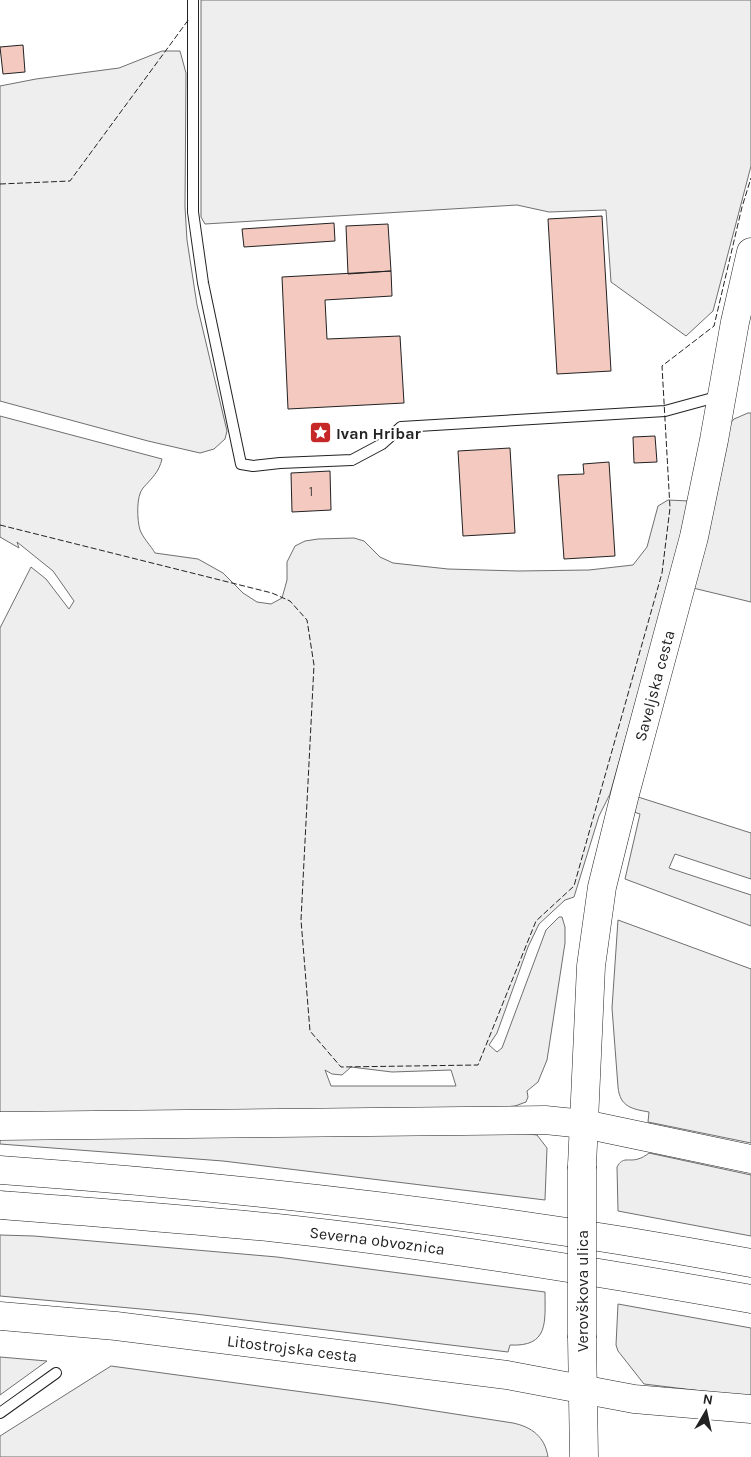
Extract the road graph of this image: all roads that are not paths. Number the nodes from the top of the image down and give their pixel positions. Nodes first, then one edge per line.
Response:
1 (193, 0) edge
2 (751, 252) edge
3 (722, 396) junction
4 (584, 1124) junction
5 (0, 1126) edge
6 (751, 1159) edge
7 (0, 1170) edge
8 (0, 1205) edge
9 (751, 1263) edge
10 (751, 1299) edge
11 (0, 1316) edge
12 (56, 1373) dead end
13 (582, 1390) junction
14 (751, 1409) edge
15 (0, 1413) edge
16 (584, 1457) edge

1 - 3 lane
2 - 3 main road, Saveljska cesta
3 - 4 main road, Saveljska cesta
4 - 5 main road
4 - 6 main road
4 - 13 main road, Verovškova ulica, bridge
7 - 9 main road
8 - 10 main road, Severna obvoznica
11 - 13 main road, Litostrojska cesta
12 - 15 lane
13 - 14 main road, Litostrojska cesta
13 - 16 main road, Verovškova ulica

